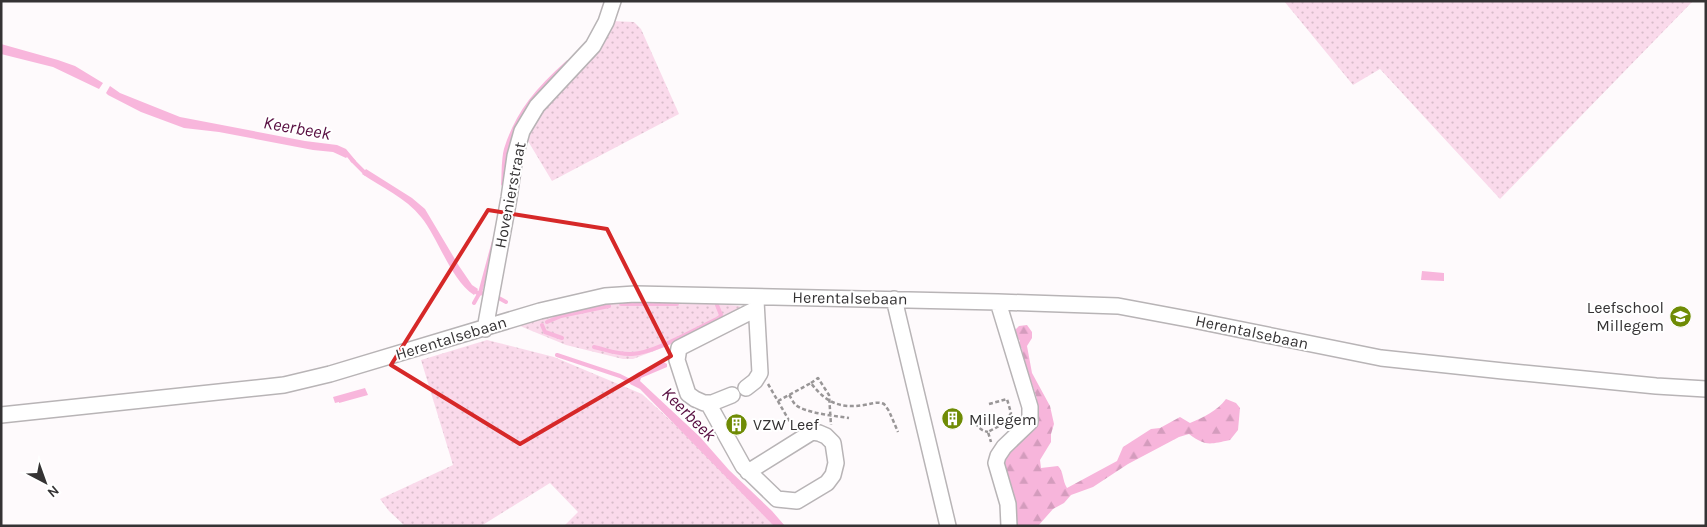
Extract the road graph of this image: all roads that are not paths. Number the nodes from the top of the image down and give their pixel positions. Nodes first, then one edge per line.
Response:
1 (613, 1) edge
2 (894, 299) junction
3 (998, 302) junction
4 (756, 303) junction
5 (485, 329) junction
6 (1706, 389) edge
7 (708, 403) junction
8 (1, 415) edge
9 (748, 472) junction
10 (948, 526) edge
11 (1009, 526) edge

1 - 5 street, Hovenierstraat
2 - 3 street, Herentalsebaan
2 - 4 street, Herentalsebaan
2 - 10 street
3 - 6 street, Herentalsebaan
3 - 11 street
4 - 5 street, Herentalsebaan
4 - 7 street
4 - 7 street
5 - 8 street, Herentalsebaan
7 - 9 street
9 - 9 street

